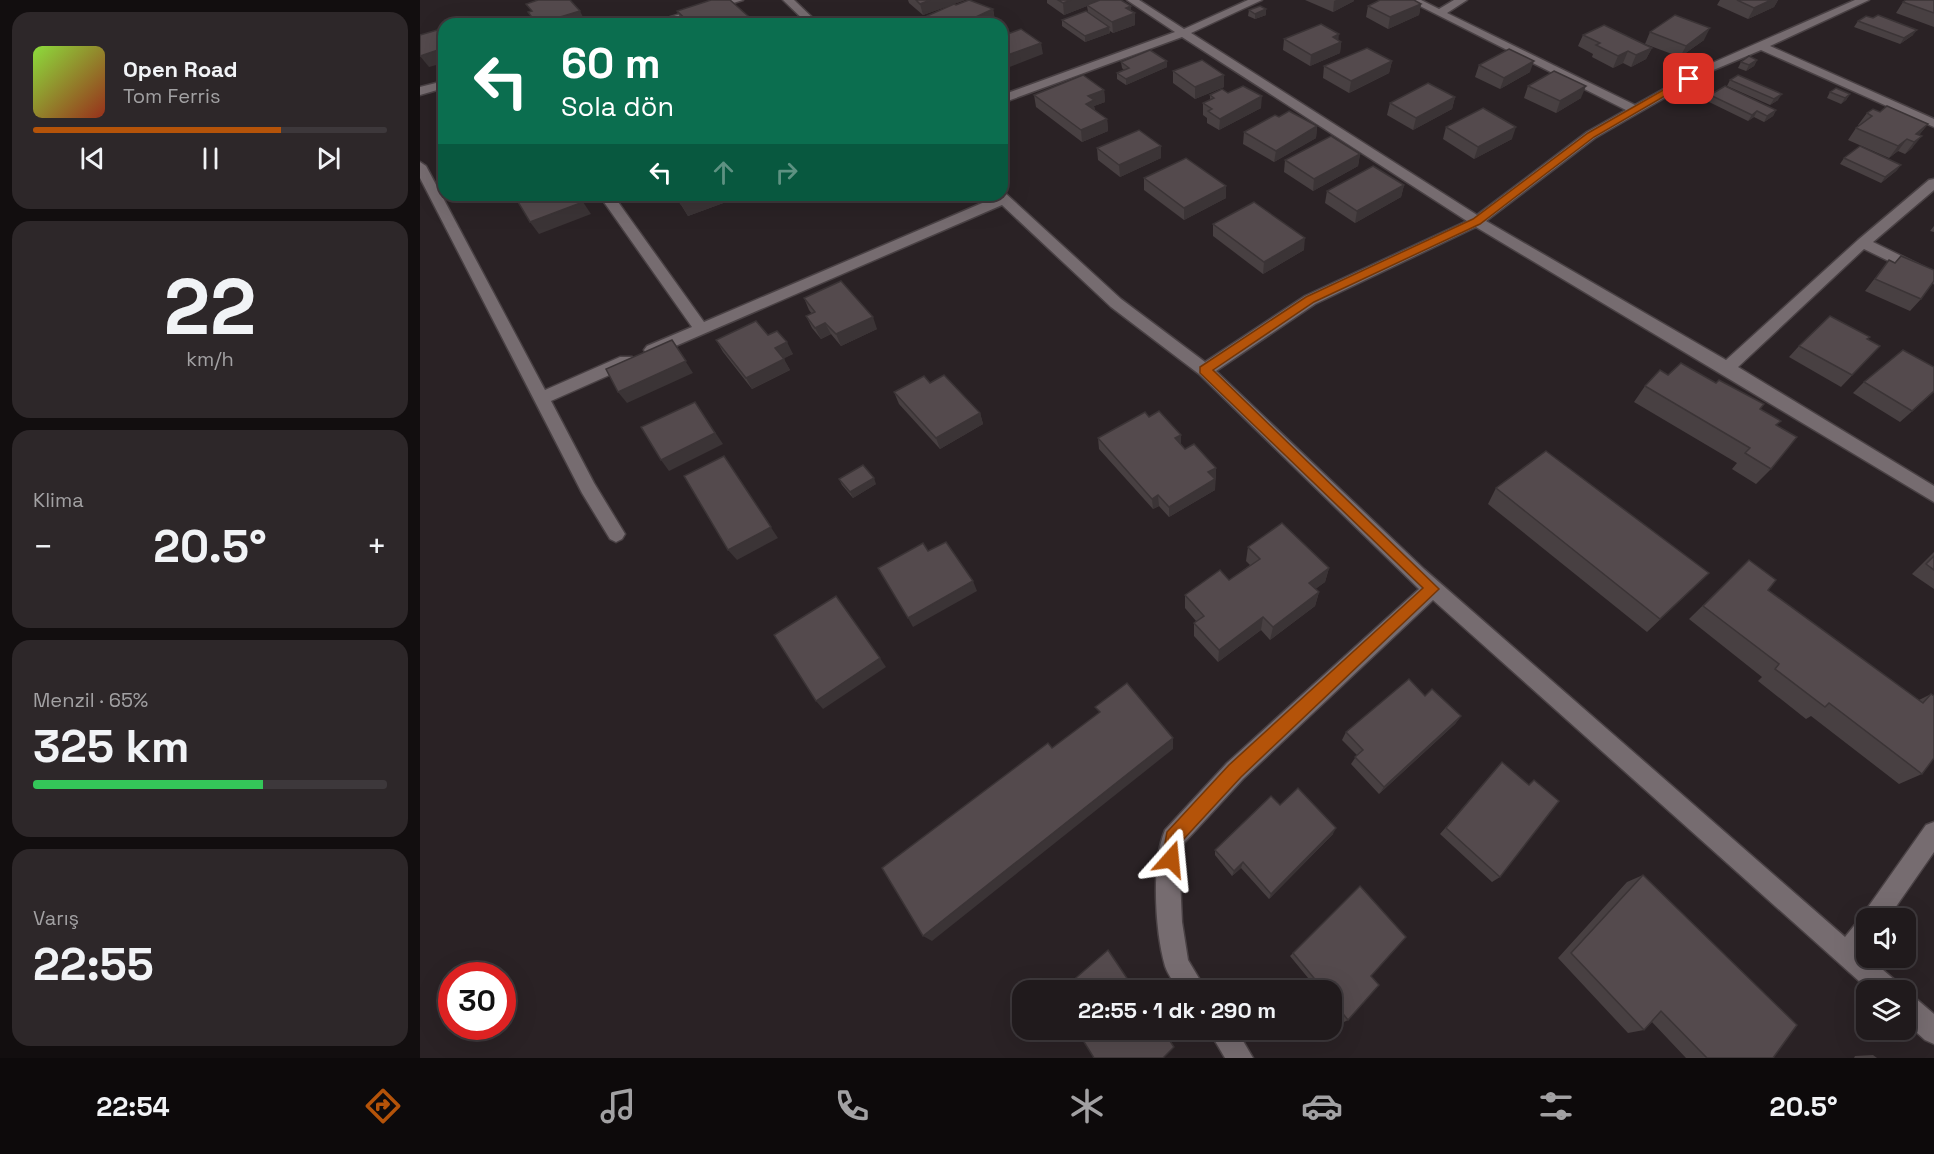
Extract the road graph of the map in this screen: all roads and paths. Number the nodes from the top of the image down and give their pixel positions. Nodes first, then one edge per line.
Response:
1 (738, 0) edge
2 (789, 0) edge
3 (1132, 0) edge
4 (1257, 0) edge
5 (1413, 0) edge
6 (1462, 0) edge
7 (1857, 1) edge
8 (1439, 13) junction
9 (674, 18) edge
10 (808, 18) edge
11 (1183, 33) junction
12 (1761, 46) junction
13 (438, 86) edge
14 (420, 91) edge
15 (1008, 97) edge
16 (1636, 110) junction
17 (1934, 123) edge
18 (420, 166) edge
19 (1934, 183) edge
20 (438, 201) edge
21 (438, 201) edge
22 (610, 201) edge
23 (992, 201) edge
24 (1005, 201) edge
25 (1477, 221) junction
26 (1863, 243) junction
27 (1934, 279) edge
28 (701, 329) junction
29 (1727, 368) junction
30 (1205, 370) junction
31 (541, 398) junction
32 (1934, 495) edge
33 (616, 534) dead end
34 (1432, 589) junction
35 (1934, 833) edge
36 (1881, 908) edge
37 (1856, 943) edge
38 (1847, 955) junction
39 (1187, 980) edge
40 (1876, 980) edge
41 (1916, 1015) edge
42 (1934, 1031) edge
43 (1228, 1040) edge
44 (1240, 1058) edge

1 - 9 street
2 - 10 street
3 - 11 street
4 - 11 street
5 - 8 street
6 - 8 street
7 - 12 street
8 - 16 street
11 - 15 street
11 - 25 street
12 - 16 street
12 - 17 street
13 - 14 street
16 - 25 street
18 - 20 street
19 - 26 street
21 - 31 street
22 - 28 street
23 - 28 street
24 - 30 street
25 - 29 street
25 - 30 street
26 - 27 street
26 - 29 street
28 - 31 street
29 - 32 street
30 - 34 street
31 - 33 street
34 - 38 street
34 - 39 street
35 - 36 street
37 - 38 street
38 - 40 street
41 - 42 street
43 - 44 street

